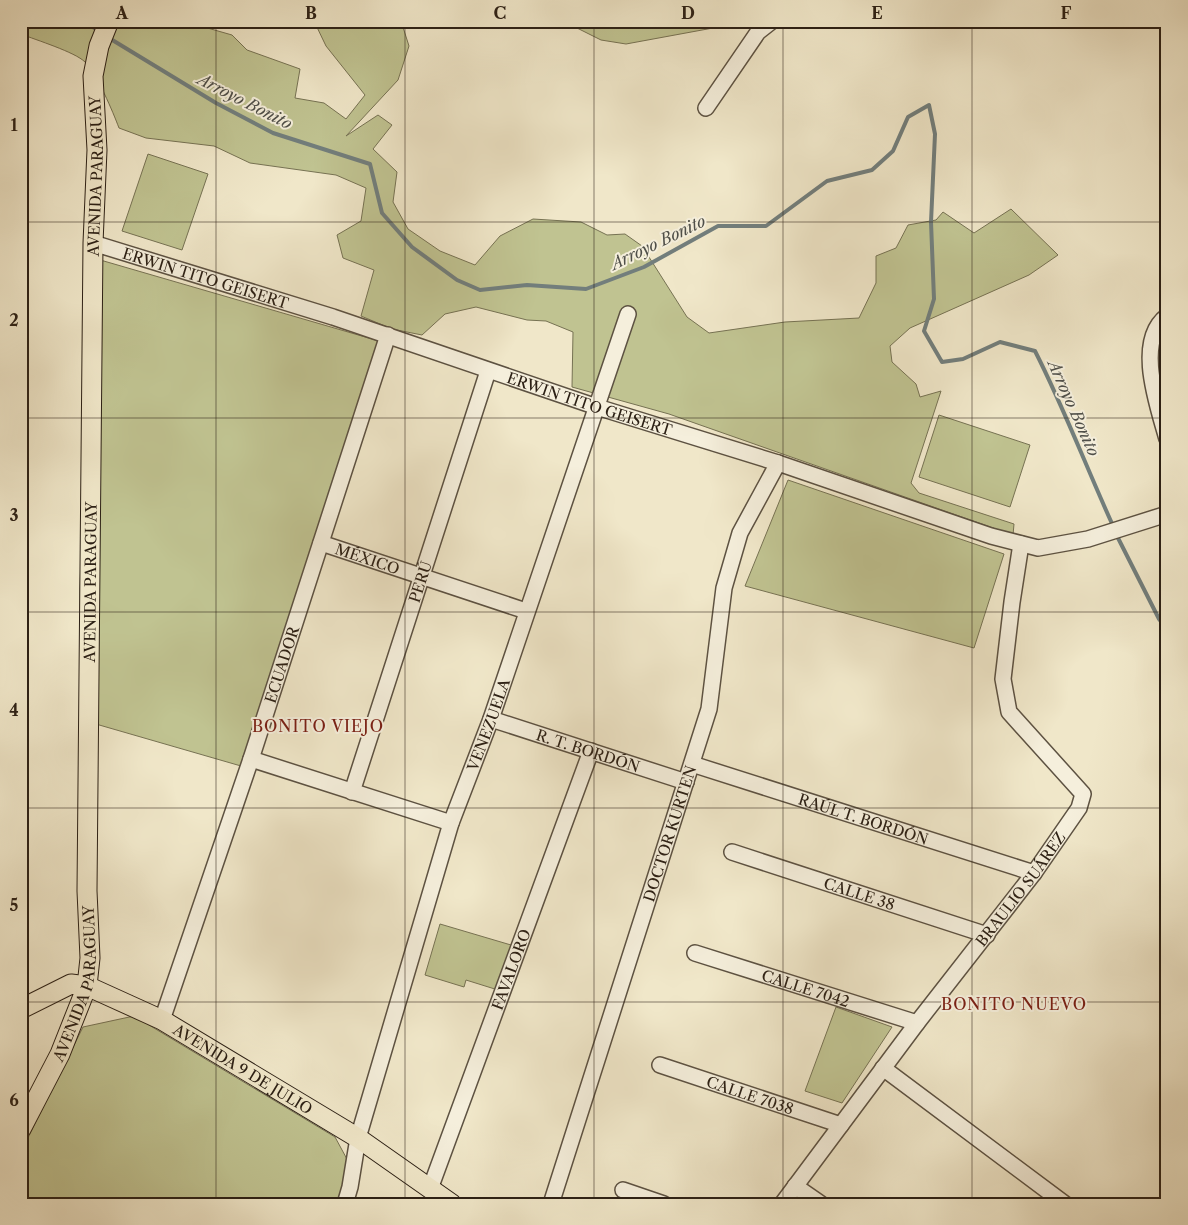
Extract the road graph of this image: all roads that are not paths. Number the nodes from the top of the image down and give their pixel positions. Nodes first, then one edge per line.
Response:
1 (772, 21) edge
2 (108, 22) edge
3 (706, 108) dead end
4 (93, 243) junction
5 (628, 314) dead end
6 (1163, 319) edge
7 (388, 335) junction
8 (488, 371) junction
9 (597, 407) junction
10 (1167, 439) edge
11 (778, 463) junction
12 (1167, 514) edge
13 (321, 544) junction
14 (1021, 544) junction
15 (422, 578) junction
16 (526, 611) junction
17 (490, 719) junction
18 (591, 751) junction
19 (251, 758) junction
20 (692, 764) junction
21 (686, 782) junction
22 (352, 792) junction
23 (451, 823) junction
24 (732, 852) dead end
25 (1034, 873) junction
26 (987, 935) junction
27 (695, 953) dead end
28 (87, 986) junction
29 (21, 1009) edge
30 (162, 1020) junction
31 (917, 1023) junction
32 (660, 1066) dead end
33 (883, 1068) junction
34 (841, 1125) junction
35 (21, 1129) edge
36 (358, 1138) junction
37 (795, 1186) junction
38 (430, 1189) junction
39 (623, 1190) dead end
40 (345, 1204) edge
41 (452, 1204) edge
42 (551, 1204) edge
43 (664, 1204) edge
44 (782, 1204) edge
45 (821, 1204) edge
46 (1065, 1204) edge

1 - 3 street
2 - 4 main road, AVENIDA PARAGUAY
4 - 7 street, ERWIN TITO GEISERT
4 - 28 main road, AVENIDA PARAGUAY
5 - 9 street, VENEZUELA
6 - 10 street
7 - 8 street, ERWIN TITO GEISERT
7 - 13 street, ECUADOR
8 - 9 street, ERWIN TITO GEISERT
8 - 15 street, PERÚ
9 - 11 street, ERWIN TITO GEISERT
9 - 16 street, VENEZUELA
11 - 14 street, ERWIN TITO GEISERT
11 - 20 street, DOCTOR KURTEN
12 - 14 street, ERWIN TITO GEISERT
13 - 15 street, MÉXICO
13 - 19 street, ECUADOR
14 - 25 street, BRAULIO SUÁREZ
15 - 16 street, MÉXICO
15 - 22 street, PERÚ
16 - 17 street, VENEZUELA
17 - 18 street, R. T. BORDÓN
17 - 23 street, VENEZUELA
18 - 21 street, R. T. BORDÓN
18 - 38 street, FAVALORO
19 - 22 street
19 - 30 street, ECUADOR
20 - 21 street, DOCTOR KURTEN
20 - 25 street, RAÚL T. BORDÓN
21 - 42 street, DOCTOR KURTEN
22 - 23 street
23 - 36 street, VENEZUELA
24 - 26 street, CALLE 38
25 - 26 street, BRAULIO SUÁREZ
26 - 31 street, BRAULIO SUÁREZ
27 - 31 street, CALLE 7042
28 - 29 main road, AVENIDA 9 DE JULIO
28 - 30 main road, AVENIDA 9 DE JULIO
28 - 35 main road, AVENIDA PARAGUAY
30 - 36 main road, AVENIDA 9 DE JULIO
31 - 33 street, BRAULIO SUÁREZ
32 - 34 street, CALLE 7038
33 - 34 street, BRAULIO SUÁREZ
33 - 46 street
34 - 37 street, BRAULIO SUÁREZ
36 - 38 main road, AVENIDA 9 DE JULIO
36 - 40 street, VENEZUELA
37 - 44 street, BRAULIO SUÁREZ
37 - 45 street
38 - 41 main road, AVENIDA 9 DE JULIO
39 - 43 street

